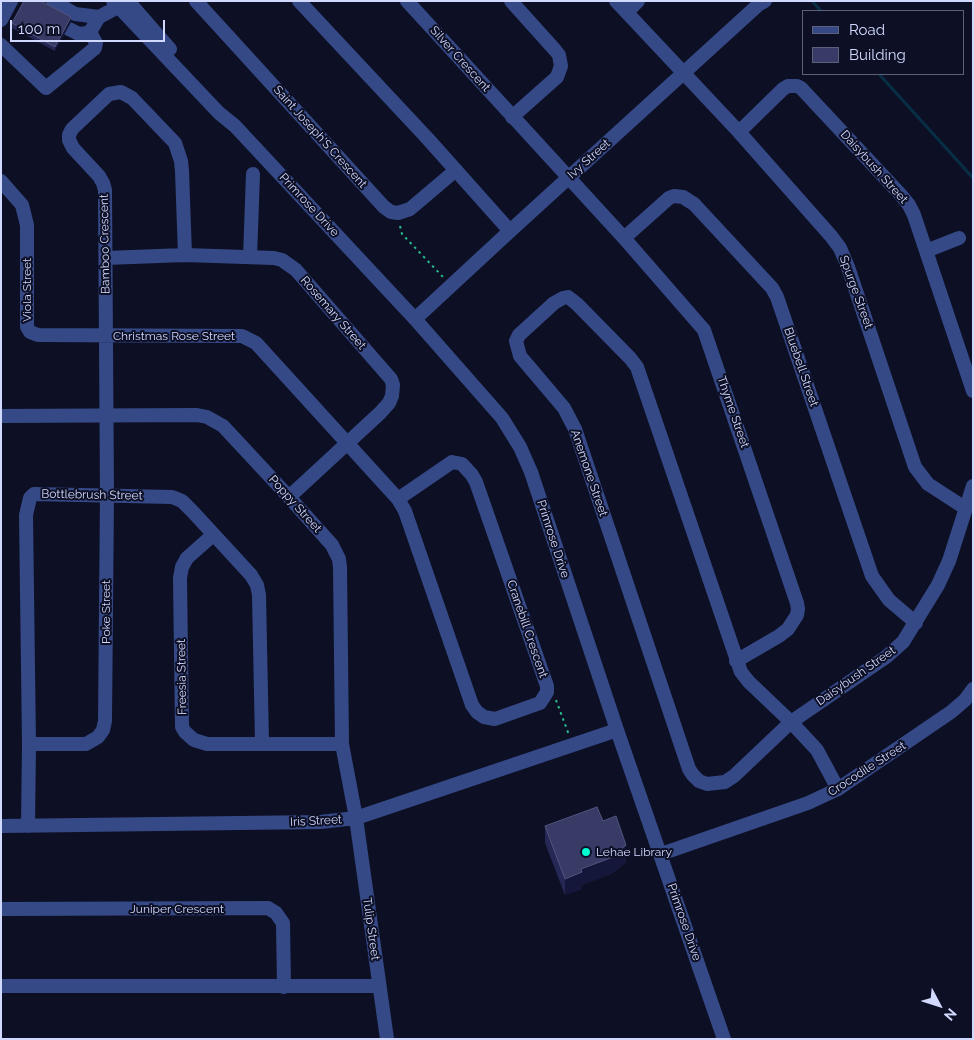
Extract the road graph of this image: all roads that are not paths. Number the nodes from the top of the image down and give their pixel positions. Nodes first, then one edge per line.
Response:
1 (53, 1) edge
2 (196, 1) edge
3 (299, 1) edge
4 (407, 1) edge
5 (511, 1) edge
6 (616, 1) edge
7 (638, 1) edge
8 (765, 1) edge
9 (120, 3) edge
10 (16, 6) edge
11 (627, 12) junction
12 (99, 17) junction
13 (2, 18) edge
14 (67, 28) edge
15 (90, 32) junction
16 (1, 45) edge
17 (683, 74) junction
18 (512, 117) junction
19 (738, 132) junction
20 (456, 170) junction
21 (253, 174) dead end
22 (569, 178) junction
23 (1, 181) edge
24 (510, 231) junction
25 (624, 238) junction
26 (959, 238) dead end
27 (926, 252) junction
28 (185, 255) junction
29 (250, 257) junction
30 (106, 258) junction
31 (415, 319) junction
32 (104, 336) junction
33 (973, 391) edge
34 (106, 415) junction
35 (1, 416) edge
36 (348, 443) junction
37 (973, 486) edge
38 (107, 495) junction
39 (289, 496) junction
40 (398, 499) junction
41 (965, 508) junction
42 (213, 535) junction
43 (916, 623) junction
44 (736, 661) junction
45 (973, 689) edge
46 (791, 722) junction
47 (617, 730) junction
48 (262, 743) junction
49 (29, 744) junction
50 (342, 744) junction
51 (838, 789) junction
52 (356, 818) junction
53 (1, 826) edge
54 (28, 826) junction
55 (661, 854) junction
56 (1, 909) edge
57 (1, 986) edge
58 (379, 986) junction
59 (284, 987) junction
60 (386, 1039) edge
61 (724, 1039) edge

1 - 12 street
2 - 20 street, Saint Joseph'S Crescent
3 - 20 street
4 - 18 street, Silver Crescent
5 - 18 street
6 - 11 street, Spurge Street
7 - 11 street
8 - 17 street, Ivy Street
9 - 12 street
9 - 31 street, Primrose Drive
10 - 13 street
11 - 17 street, Spurge Street
12 - 15 street
14 - 15 street
15 - 16 street
17 - 19 street, Spurge Street
17 - 22 street, Ivy Street
18 - 22 street, Silver Crescent
19 - 27 street, Daisybush Street
19 - 41 street, Spurge Street
20 - 24 street
21 - 29 street
22 - 24 street, Ivy Street
22 - 25 street, Thyme Street
23 - 32 street, Viola Street
24 - 31 street, Ivy Street
25 - 43 street, Bluebell Street
25 - 44 street, Thyme Street
26 - 27 street
27 - 33 street, Daisybush Street
28 - 29 street, Rosemary Street
28 - 30 street, Rosemary Street
28 - 30 street, Bamboo Crescent
29 - 36 street, Rosemary Street
30 - 32 street, Bamboo Crescent
31 - 47 street, Primrose Drive
32 - 34 street, Bamboo Crescent
32 - 36 street, Christmas Rose Street
34 - 35 street, Poppy Street
34 - 38 street, Poke Street
34 - 39 street, Poppy Street
36 - 39 street, Rosemary Street
36 - 40 street, Cranebill Crescent
37 - 41 street, Daisybush Street
38 - 42 street, Bottlebrush Street
38 - 49 street, Poke Street
38 - 49 street, Bottlebrush Street
39 - 50 street, Poppy Street
40 - 40 street, Cranebill Crescent
41 - 43 street, Daisybush Street
42 - 48 street, Bottlebrush Street
42 - 48 street, Freesia Street
43 - 46 street, Daisybush Street
44 - 46 street, Anemone Street
44 - 46 street, Anemone Street
45 - 51 street, Crocodile Street
46 - 51 street, Anemone Street
47 - 52 street, Iris Street
47 - 55 street, Primrose Drive
48 - 50 street, Freesia Street
49 - 54 street, Bottlebrush Street
50 - 52 street, Poppy Street
51 - 55 street, Crocodile Street
52 - 54 street, Iris Street
52 - 58 street, Tulip Street
53 - 54 street, Iris Street
55 - 61 street, Primrose Drive
56 - 59 street, Juniper Crescent
57 - 59 street
58 - 59 street
58 - 60 street, Tulip Street

